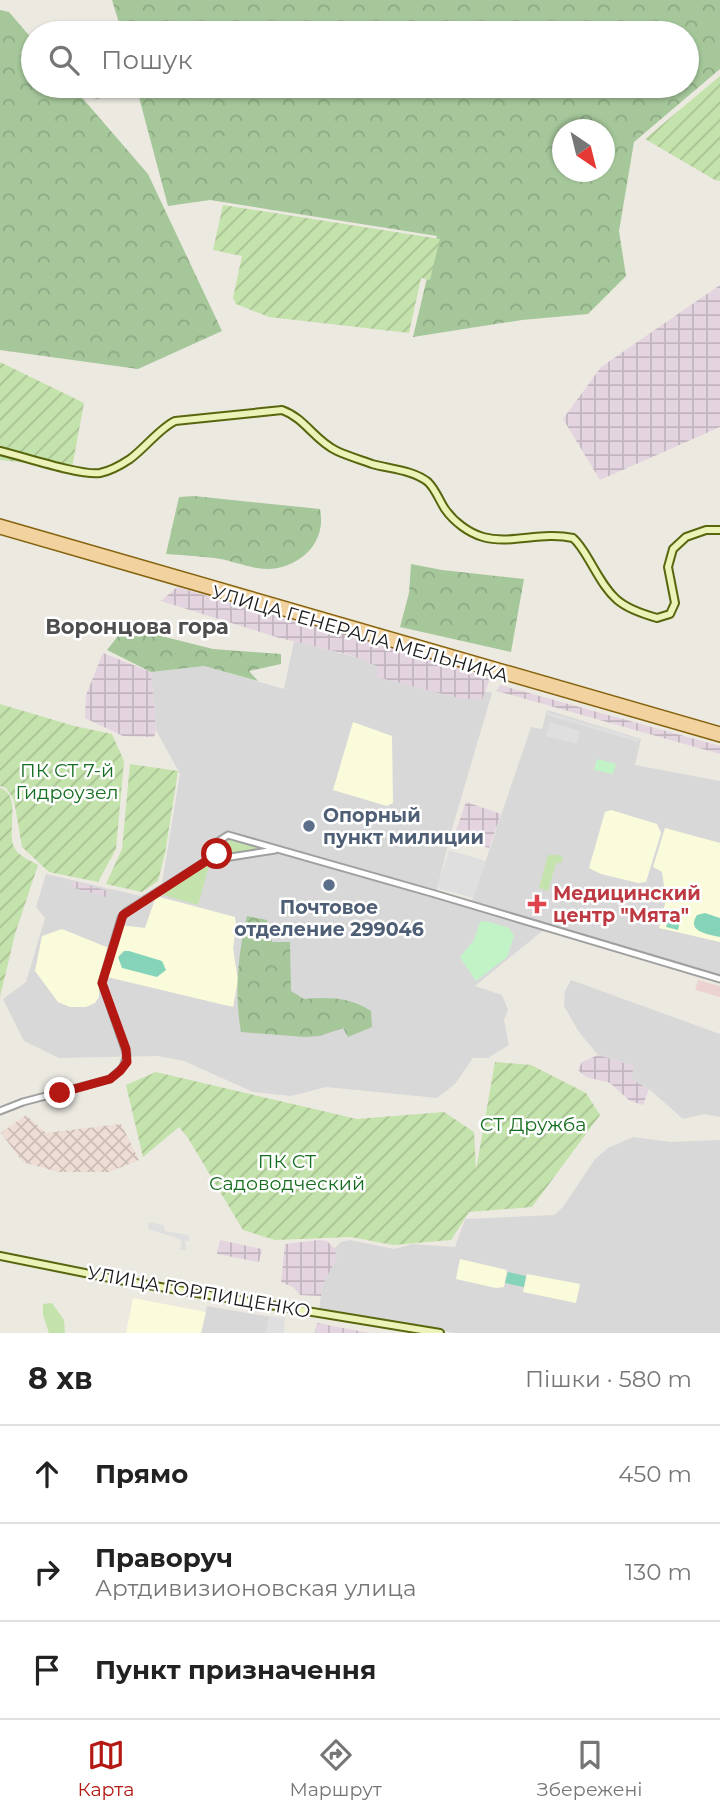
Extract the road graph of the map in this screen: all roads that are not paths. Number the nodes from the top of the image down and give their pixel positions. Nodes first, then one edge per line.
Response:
1 (0, 451) edge
2 (0, 523) edge
3 (0, 530) edge
4 (720, 530) edge
5 (161, 574) junction
6 (720, 731) edge
7 (720, 738) edge
8 (276, 850) junction
9 (217, 854) junction
10 (720, 979) edge
11 (0, 1111) edge
12 (0, 1256) edge
13 (440, 1333) edge

1 - 4 main road
2 - 5 main road, УЛИЦА ГЕНЕРАЛА МЕЛЬНИКА
3 - 5 main road, УЛИЦА ГЕНЕРАЛА МЕЛЬНИКА
5 - 6 main road, УЛИЦА ГЕНЕРАЛА МЕЛЬНИКА
5 - 7 main road, УЛИЦА ГЕНЕРАЛА МЕЛЬНИКА
8 - 9 street
8 - 9 street
8 - 10 street
9 - 11 street
12 - 13 main road, УЛИЦА ГОРПИЩЕНКО

